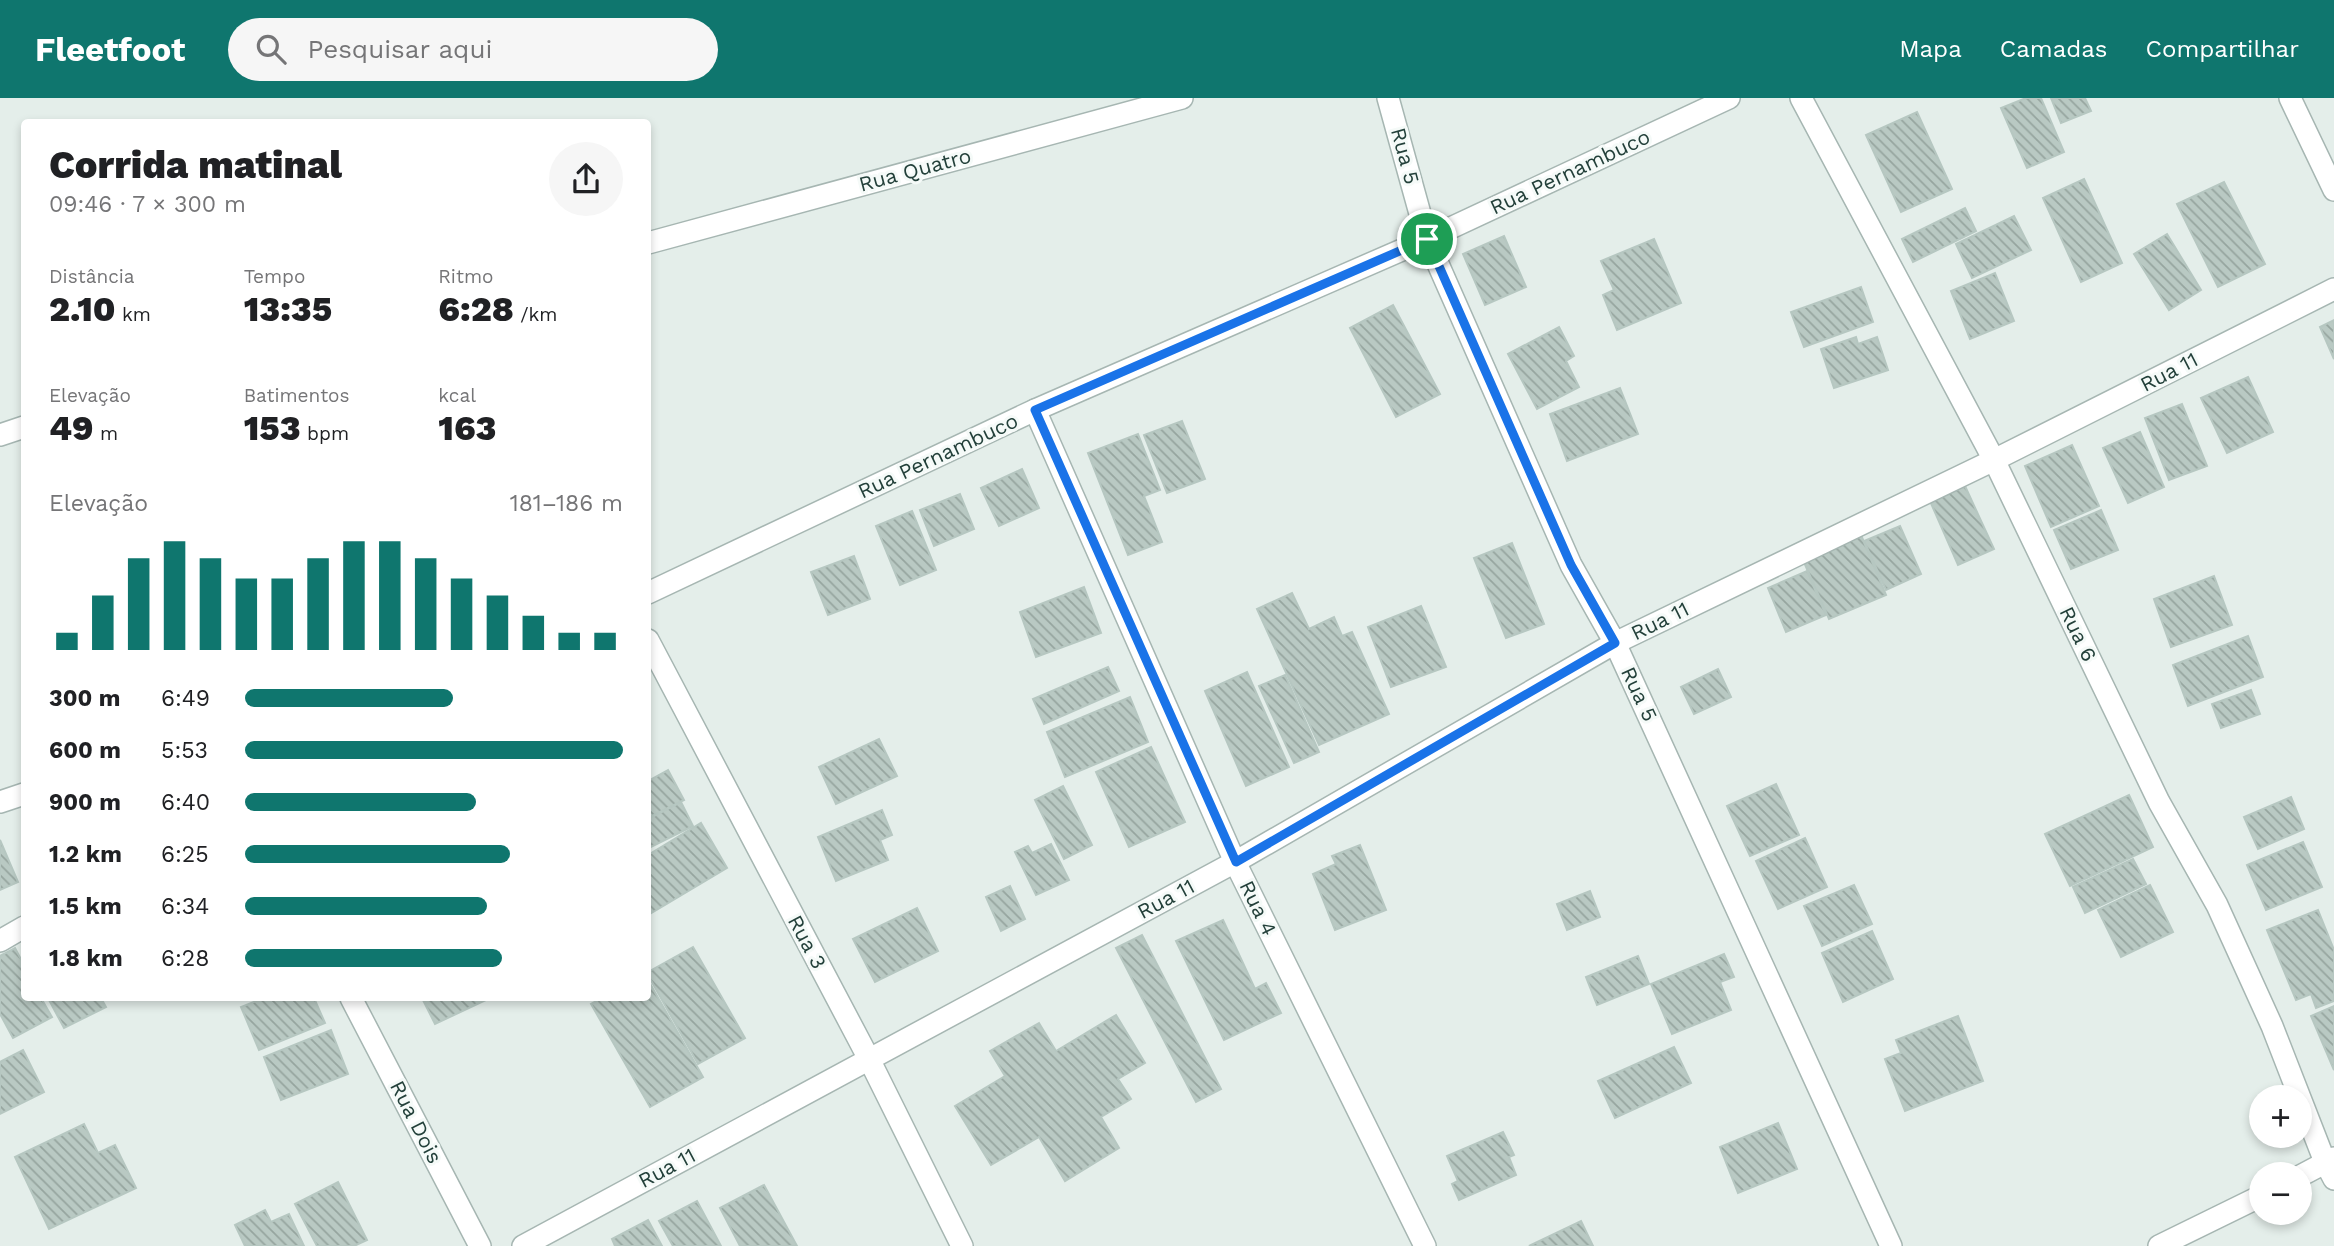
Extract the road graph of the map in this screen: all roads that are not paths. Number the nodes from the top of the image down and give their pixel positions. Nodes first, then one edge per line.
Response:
1 (1182, 98) edge
2 (1388, 98) edge
3 (1729, 98) edge
4 (1801, 98) edge
5 (2290, 98) edge
6 (2334, 190) edge
7 (1427, 239) junction
8 (651, 242) edge
9 (2334, 289) edge
10 (1035, 410) junction
11 (21, 428) edge
12 (0, 435) edge
13 (1994, 460) junction
14 (651, 592) edge
15 (1615, 643) junction
16 (651, 646) edge
17 (21, 795) edge
18 (0, 802) edge
19 (1236, 862) junction
20 (21, 929) edge
21 (0, 941) edge
22 (353, 1001) edge
23 (869, 1059) junction
24 (2331, 1166) edge
25 (2312, 1172) edge
26 (2249, 1202) edge
27 (480, 1246) edge
28 (523, 1246) edge
29 (961, 1246) edge
30 (1425, 1246) edge
31 (1891, 1246) edge
32 (2159, 1246) edge

1 - 8 street, Rua Quatro
2 - 7 street, Rua 5
3 - 7 street, Rua Pernambuco
4 - 13 street, Rua 6
5 - 6 street
7 - 10 street, Rua Pernambuco
7 - 15 street, Rua 5
9 - 13 street, Rua 11
10 - 14 street, Rua Pernambuco
10 - 19 street, Rua 4
11 - 12 street
13 - 15 street, Rua 11
13 - 24 street, Rua 6
15 - 19 street, Rua 11
15 - 31 street, Rua 5
16 - 23 street, Rua 3
17 - 18 street
19 - 23 street, Rua 11
19 - 30 street, Rua 4
20 - 21 street
22 - 27 street, Rua Dois
23 - 28 street, Rua 11
23 - 29 street, Rua 3
24 - 25 street
26 - 32 street

